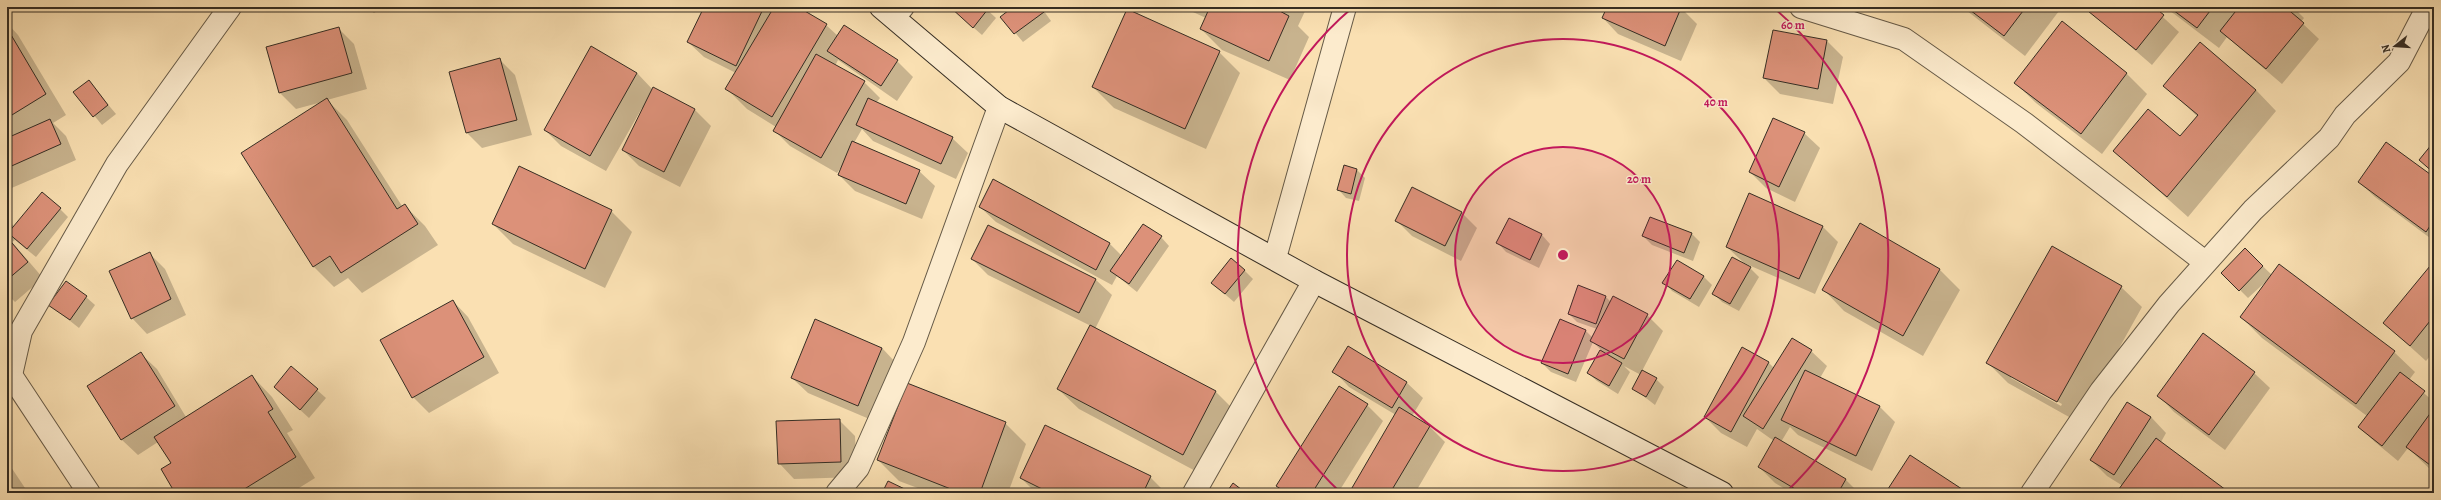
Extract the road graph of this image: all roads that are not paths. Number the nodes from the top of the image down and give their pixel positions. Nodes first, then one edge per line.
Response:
1 (230, 7) edge
2 (1345, 7) edge
3 (1801, 7) edge
4 (2425, 7) edge
5 (893, 11) edge
6 (999, 107) junction
7 (1274, 258) junction
8 (2205, 262) junction
9 (1314, 281) junction
10 (9, 372) edge
11 (89, 493) edge
12 (837, 493) edge
13 (1194, 493) edge
14 (1722, 493) edge
15 (2032, 493) edge

1 - 10 street
2 - 7 street
3 - 8 street
4 - 8 street
5 - 6 street
6 - 7 street
6 - 12 street
7 - 9 street
8 - 15 street
9 - 13 street
9 - 14 street
10 - 11 street

